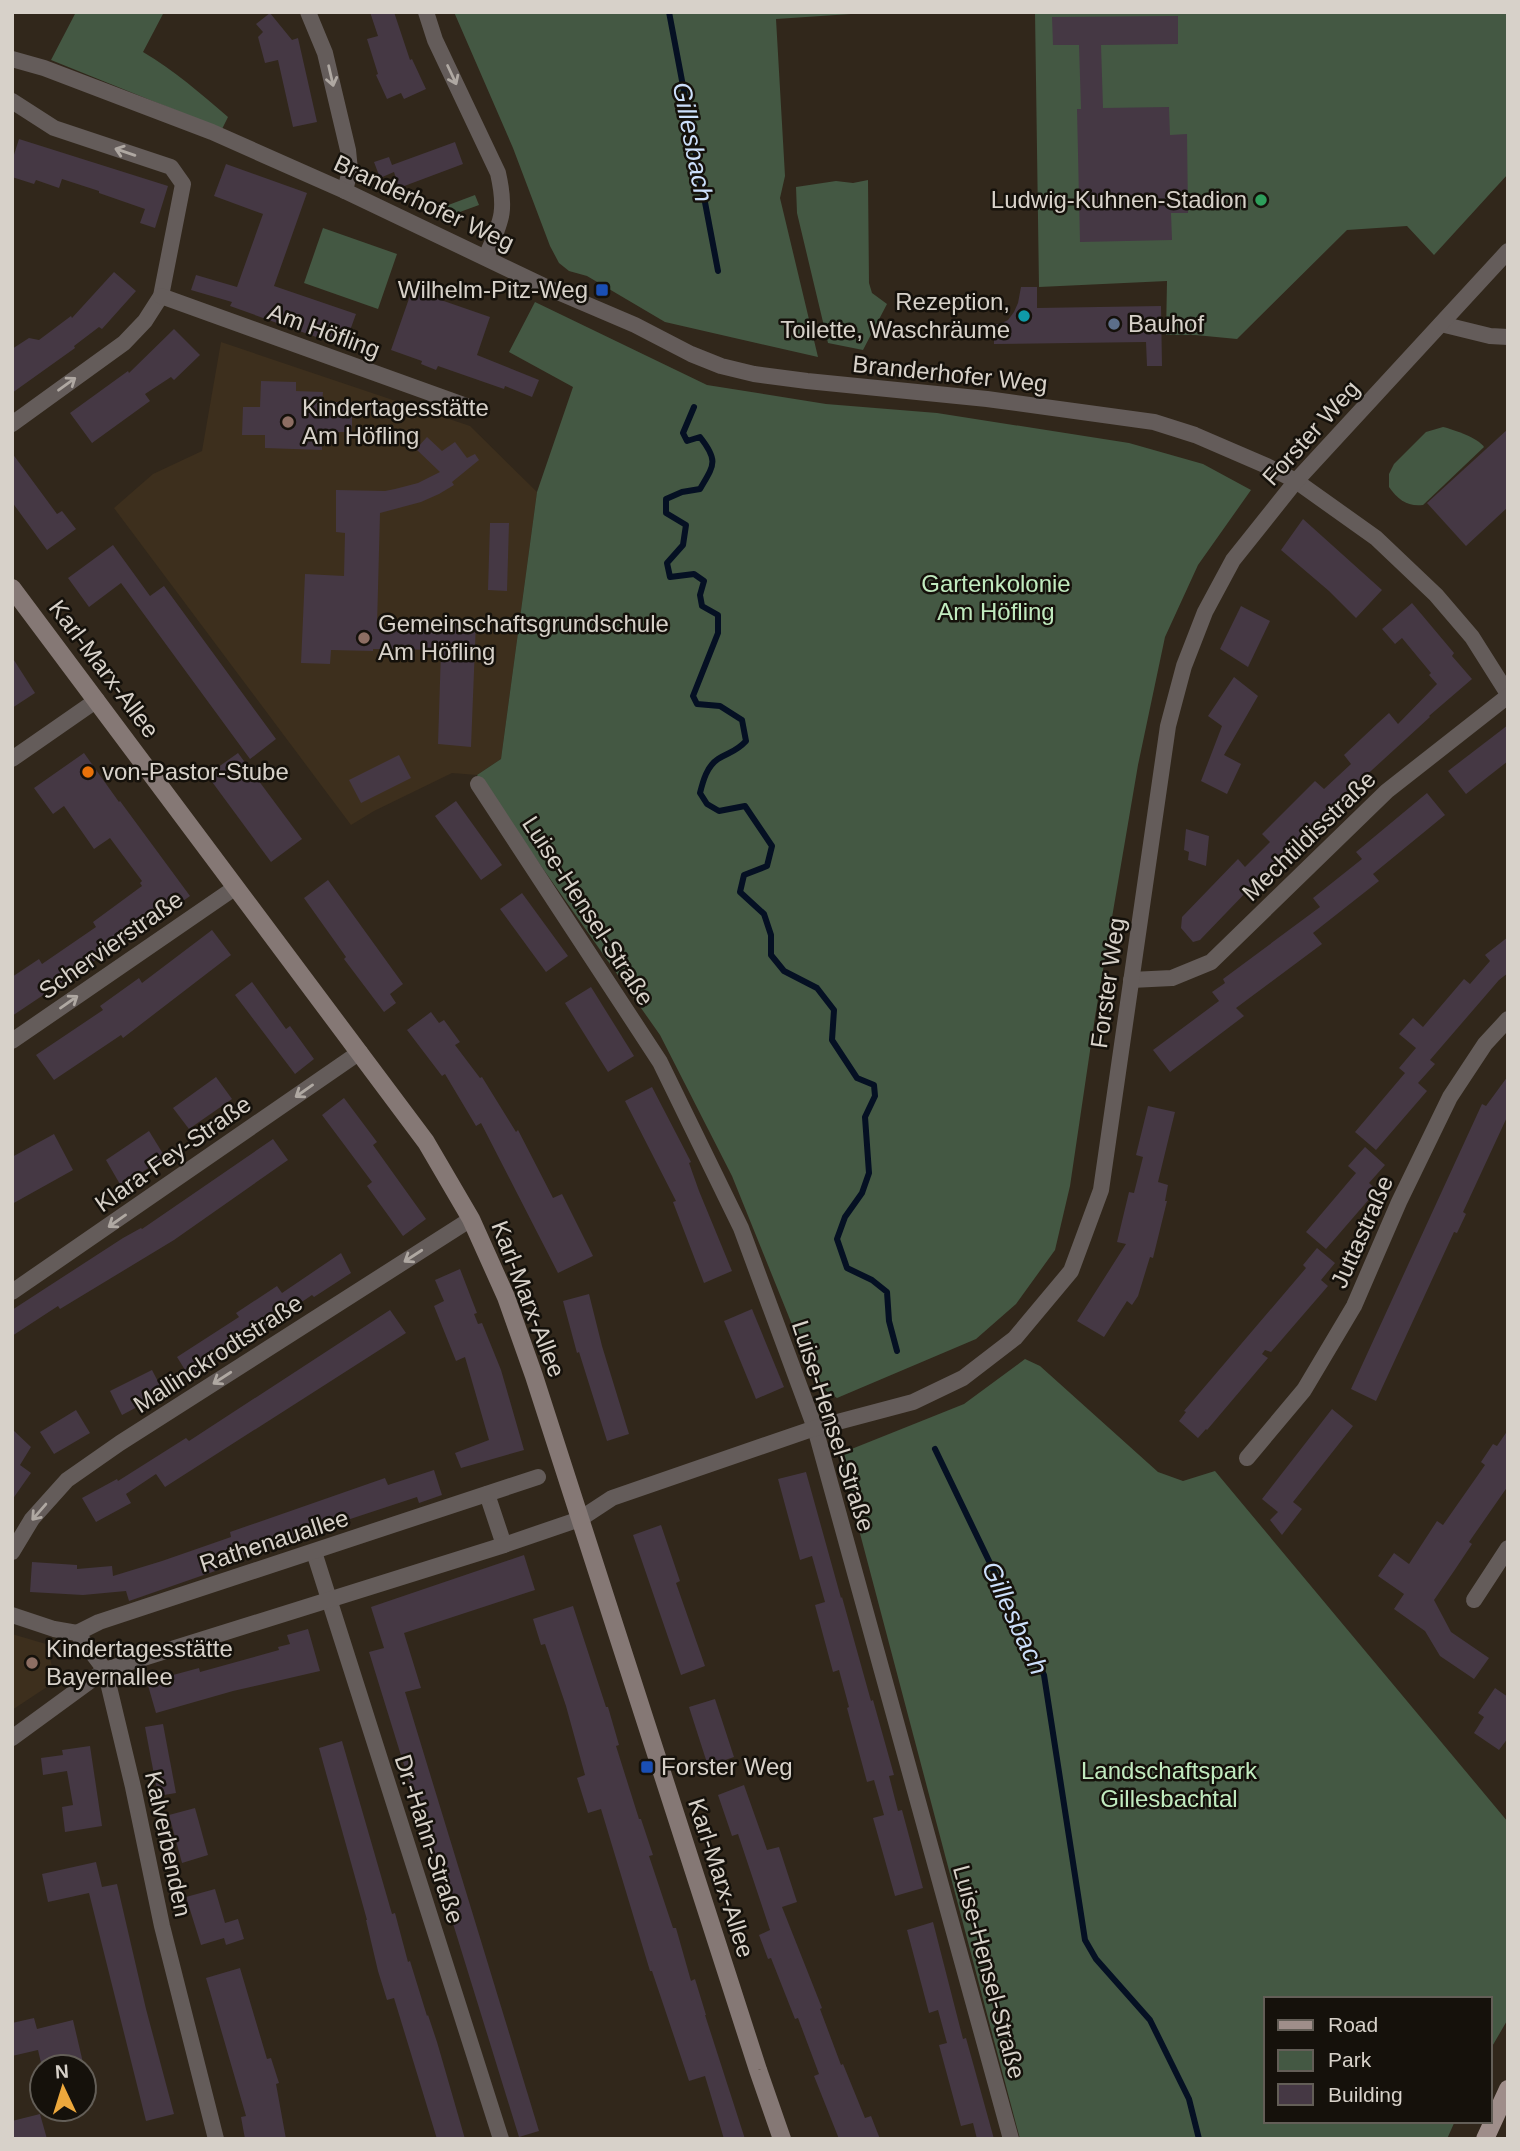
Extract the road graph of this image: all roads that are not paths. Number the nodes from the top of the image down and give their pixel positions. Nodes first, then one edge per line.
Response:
1 (307, 12) edge
2 (426, 12) edge
3 (12, 58) edge
4 (12, 101) edge
5 (345, 191) junction
6 (1508, 251) edge
7 (486, 257) junction
8 (161, 296) junction
9 (1441, 324) junction
10 (1508, 337) edge
11 (472, 408) dead end
12 (12, 424) edge
13 (1296, 481) junction
14 (12, 588) edge
15 (1508, 695) edge
16 (97, 700) junction
17 (12, 758) edge
18 (478, 784) dead end
19 (236, 887) junction
20 (1131, 980) junction
21 (1508, 1019) edge
22 (12, 1041) edge
23 (360, 1052) junction
24 (471, 1219) junction
25 (12, 1292) edge
26 (815, 1428) junction
27 (1247, 1458) dead end
28 (538, 1477) dead end
29 (487, 1494) junction
30 (580, 1519) junction
31 (504, 1545) junction
32 (1508, 1548) edge
33 (12, 1552) edge
34 (314, 1552) junction
35 (329, 1600) junction
36 (1474, 1600) dead end
37 (12, 1615) edge
38 (77, 1633) junction
39 (105, 1670) junction
40 (12, 1738) edge
41 (1508, 2088) edge
42 (216, 2139) edge
43 (501, 2139) edge
44 (782, 2139) edge
45 (1011, 2139) edge
46 (1485, 2139) edge

1 -> 5 street
2 -> 7 street
3 - 5 street, Branderhofer Weg
8 -> 4 street
5 - 7 street, Branderhofer Weg
6 - 9 street, Forster Weg
7 - 13 street, Branderhofer Weg
8 - 11 street, Am Höfling
12 -> 8 street
9 - 10 street
9 - 13 street, Forster Weg
13 - 15 street, Branderhofer Weg
13 - 20 street, Forster Weg
14 - 16 street, Karl-Marx-Allee
15 - 20 street, Mechtildisstraße
16 - 17 street
16 - 19 street, Karl-Marx-Allee
18 - 26 street, Luise-Hensel-Straße
22 -> 19 street, Schervierstraße
19 - 23 street, Karl-Marx-Allee
20 - 26 street, Forster Weg
21 - 27 street, Juttastraße
23 - 24 street, Karl-Marx-Allee
23 -> 25 street, Klara-Fey-Straße
24 - 30 street, Karl-Marx-Allee
24 -> 33 street, Mallinckrodtstraße
26 - 30 street, Forster Weg
26 - 45 street, Luise-Hensel-Straße
28 - 29 street, Rathenauallee
29 - 31 street
29 - 34 street, Rathenauallee
30 - 31 street
30 - 44 street, Karl-Marx-Allee
31 - 35 street
32 - 36 street
34 - 35 street, Dr.-Hahn-Straße
34 - 38 street, Rathenauallee
35 - 39 street
35 - 43 street, Dr.-Hahn-Straße
37 - 38 street
38 - 39 street, Kalverbenden
39 - 40 street
39 - 42 street, Kalverbenden
41 - 46 main road

